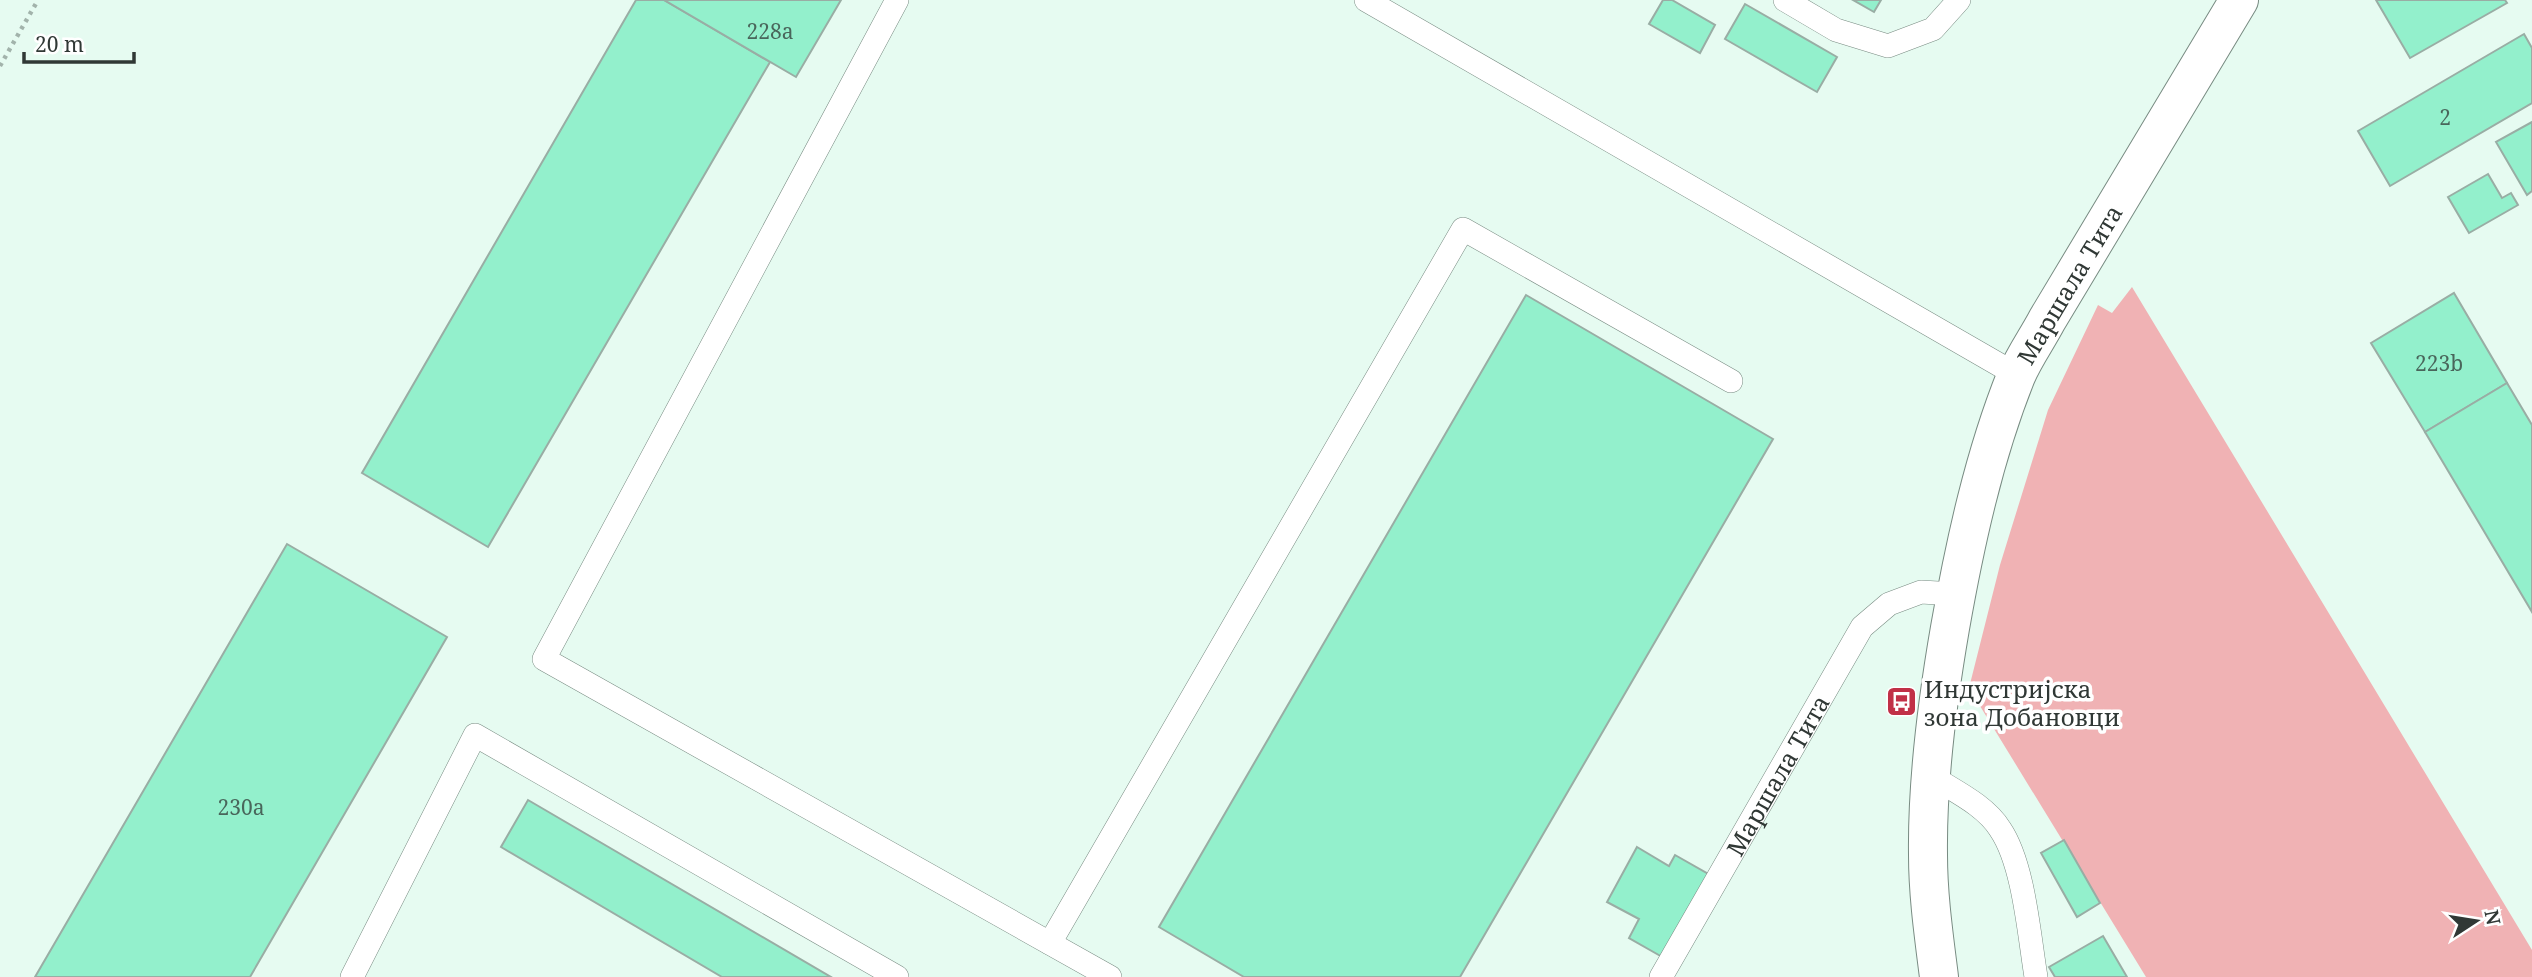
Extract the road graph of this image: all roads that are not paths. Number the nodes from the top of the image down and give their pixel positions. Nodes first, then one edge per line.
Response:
1 (897, 0) edge
2 (1366, 0) edge
3 (1785, 0) edge
4 (1959, 0) edge
5 (2239, 0) edge
6 (2017, 374) junction
7 (1731, 381) dead end
8 (1955, 594) junction
9 (1931, 776) junction
10 (1050, 943) junction
11 (352, 977) edge
12 (897, 977) edge
13 (1110, 977) edge
14 (1661, 977) edge
15 (1939, 977) edge
16 (2036, 977) edge

1 - 10 lane
2 - 6 lane
3 - 4 lane
5 - 6 main road, Маршала Тита
6 - 8 main road, Маршала Тита
7 - 10 lane
8 - 9 main road, Маршала Тита
8 - 14 lane, Маршала Тита
9 - 15 main road, Маршала Тита
9 - 16 lane
10 - 13 lane
11 - 12 lane

